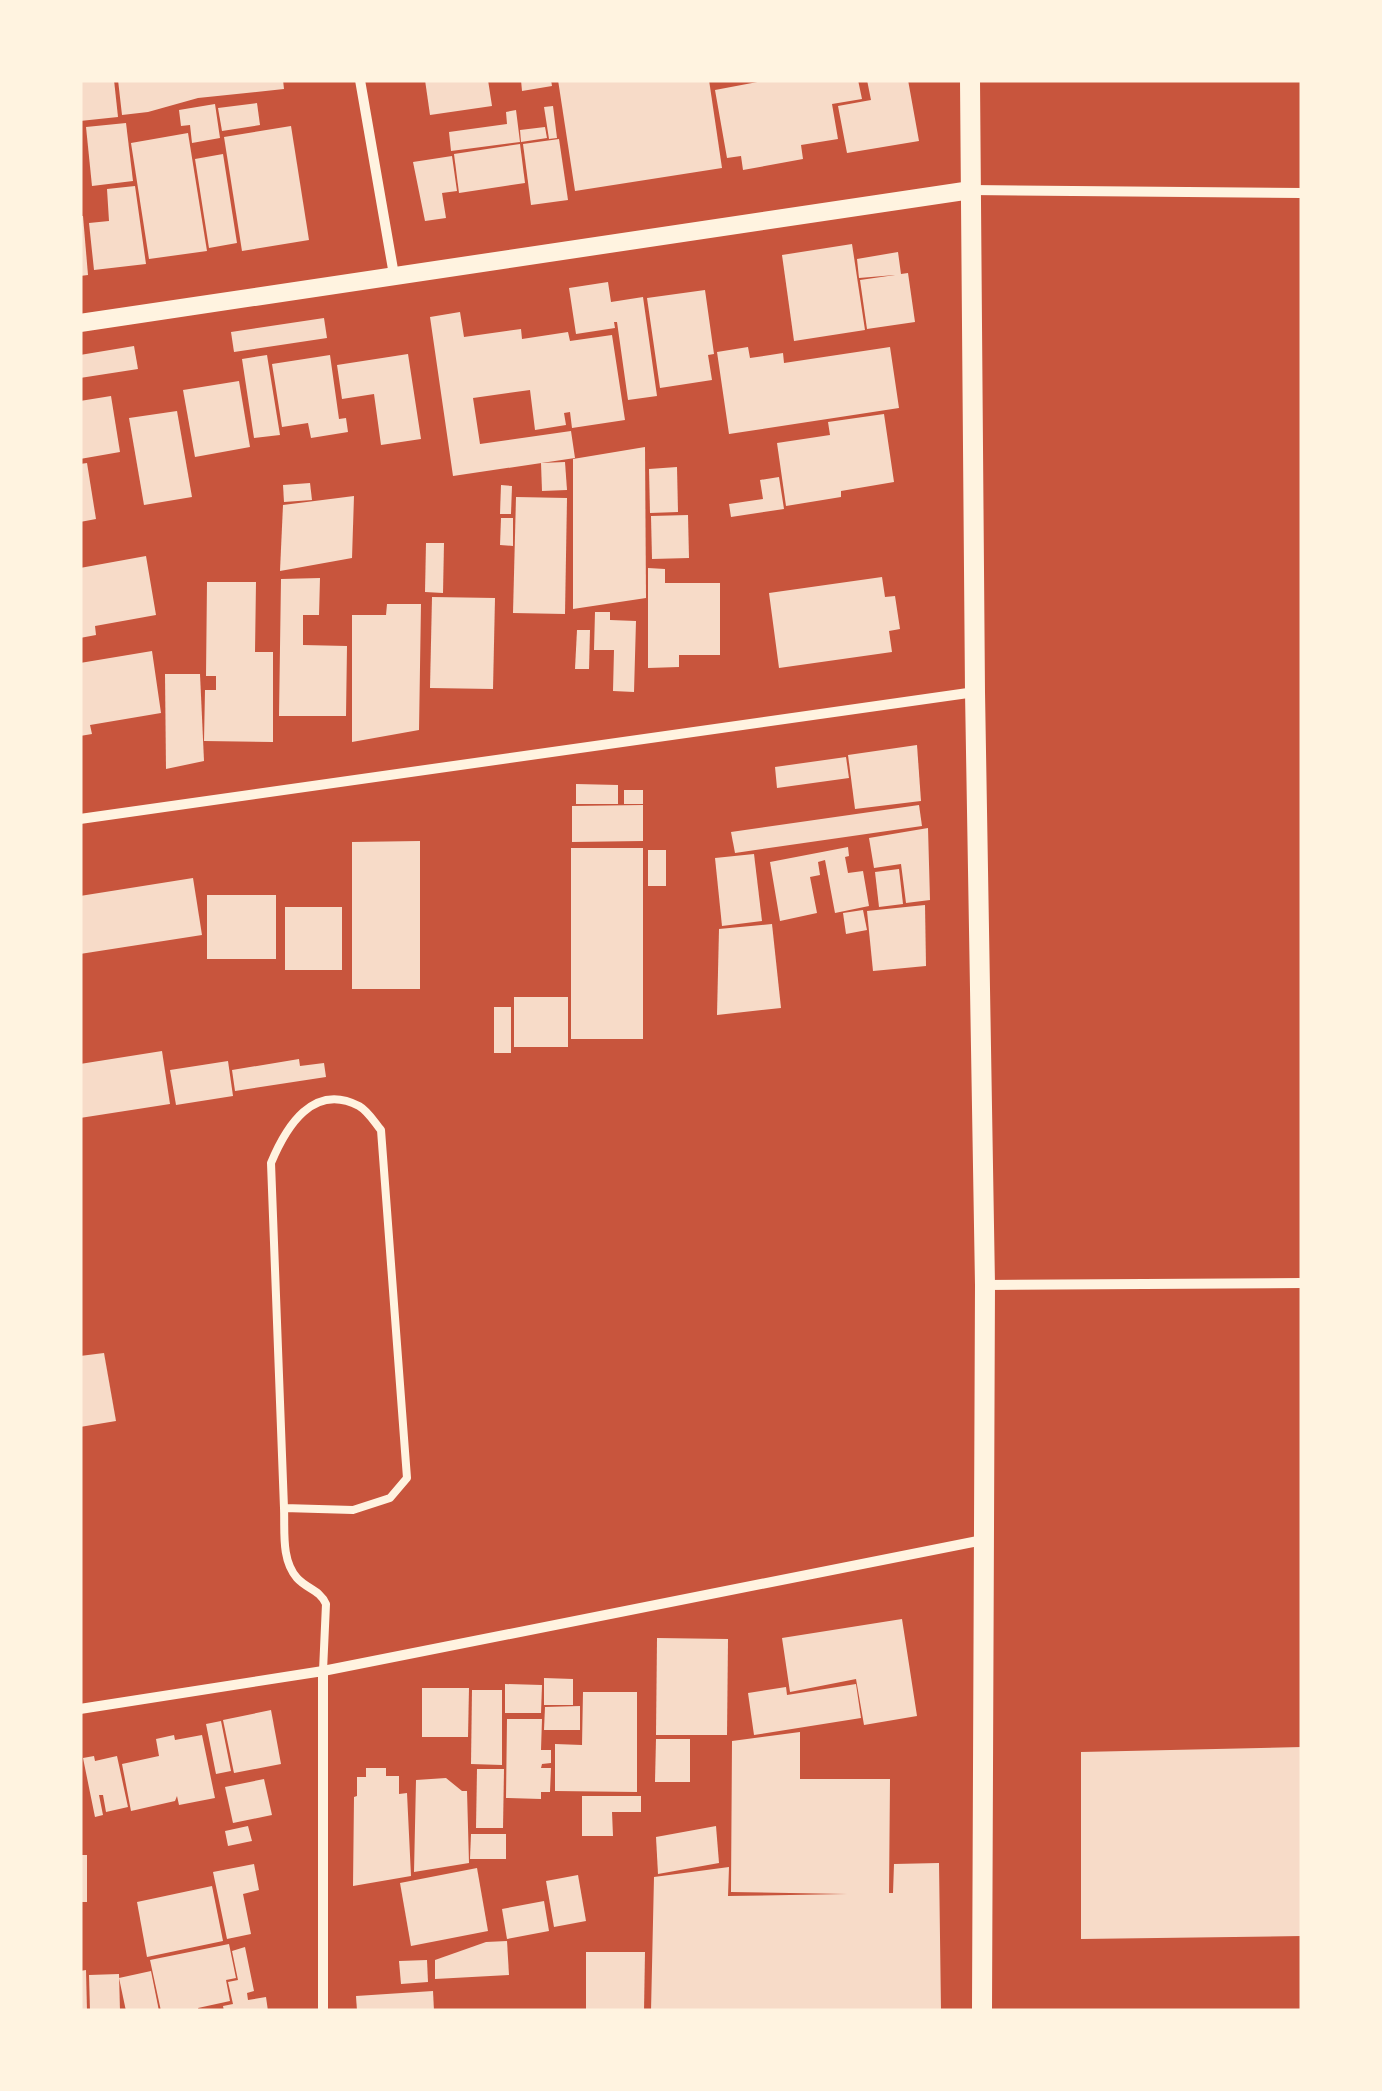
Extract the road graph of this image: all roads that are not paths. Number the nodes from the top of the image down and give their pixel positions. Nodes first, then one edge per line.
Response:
1 (360, 80) edge
2 (970, 80) edge
3 (971, 190) junction
4 (1302, 193) edge
5 (394, 275) junction
6 (80, 324) edge
7 (975, 692) junction
8 (80, 819) edge
9 (1302, 1283) edge
10 (985, 1284) junction
11 (284, 1508) junction
12 (983, 1540) junction
13 (323, 1671) junction
14 (80, 1709) edge
15 (322, 2011) edge
16 (982, 2011) edge

1 - 5 street
2 - 3 main road
3 - 4 street
3 - 5 street
3 - 7 main road
5 - 6 street
7 - 8 street
7 - 10 main road
9 - 10 street
10 - 12 main road
11 - 11 lane
11 - 13 lane
12 - 13 street
12 - 16 main road
13 - 14 street
13 - 15 street

